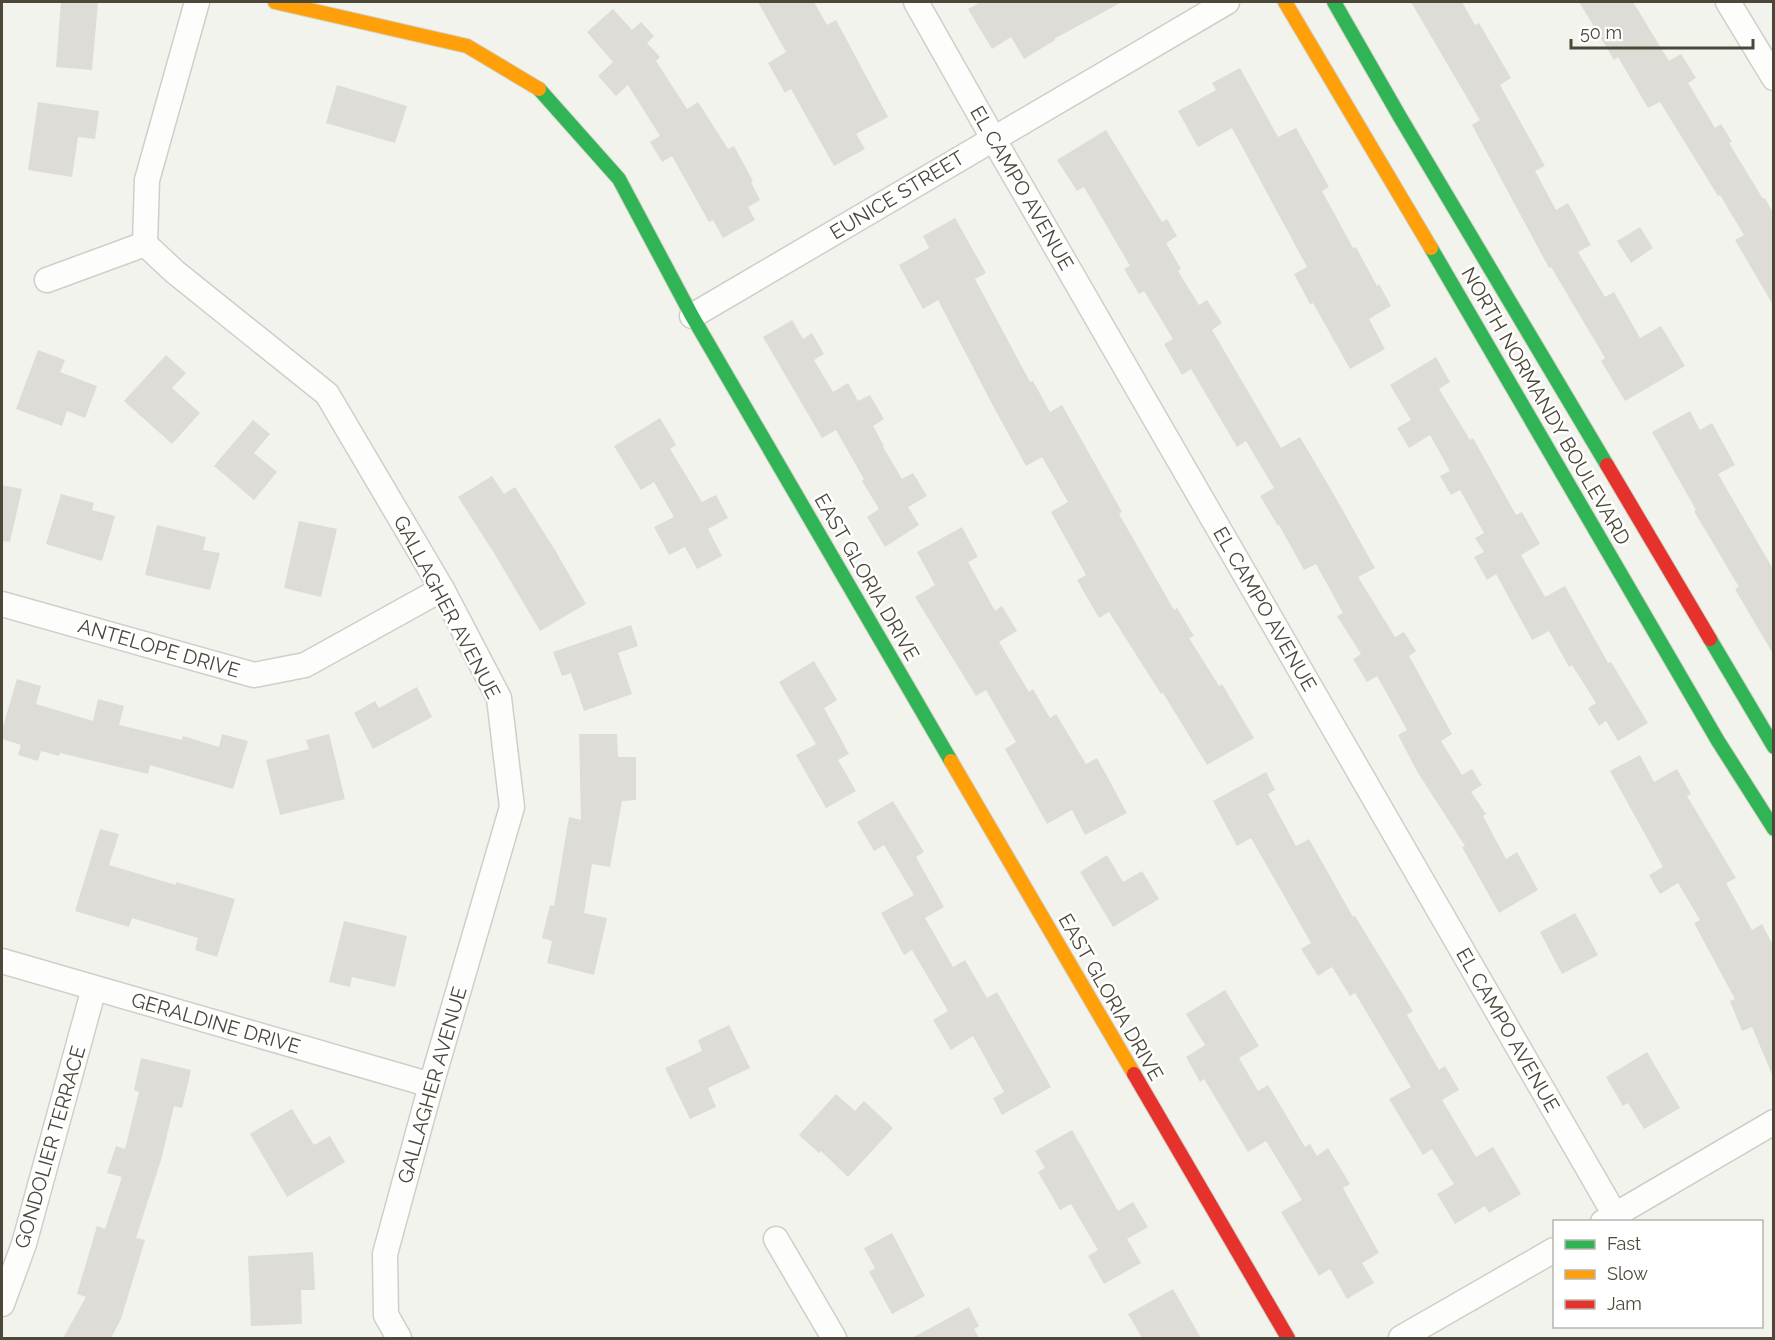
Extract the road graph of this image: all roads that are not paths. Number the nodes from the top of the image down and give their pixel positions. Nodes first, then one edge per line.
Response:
1 (197, 2) edge
2 (275, 2) edge
3 (916, 2) edge
4 (1227, 2) edge
5 (1285, 2) edge
6 (1334, 2) edge
7 (1728, 2) edge
8 (1773, 78) edge
9 (993, 138) junction
10 (145, 244) junction
11 (47, 280) dead end
12 (692, 316) junction
13 (442, 589) junction
14 (2, 604) edge
15 (1773, 747) edge
16 (1773, 830) edge
17 (2, 960) edge
18 (94, 988) junction
19 (431, 1085) junction
20 (1773, 1122) edge
21 (1609, 1218) edge
22 (776, 1239) dead end
23 (1553, 1251) edge
24 (2, 1304) edge
25 (399, 1338) edge
26 (834, 1338) edge
27 (1288, 1338) edge
28 (1401, 1338) edge

1 - 10 street
2 - 12 street, EAST GLORIA DRIVE
3 - 9 street, EL CAMPO AVENUE
4 - 9 street, EUNICE STREET
5 - 16 street, NORTH NORMANDY BOULEVARD
6 - 15 street, NORTH NORMANDY BOULEVARD
7 - 8 street
9 - 12 street, EUNICE STREET
9 - 21 street, EL CAMPO AVENUE
10 - 11 street
10 - 13 street, GALLAGHER AVENUE
12 - 27 street, EAST GLORIA DRIVE
13 - 14 street, ANTELOPE DRIVE
13 - 19 street, GALLAGHER AVENUE
17 - 18 street, GERALDINE DRIVE
18 - 19 street, GERALDINE DRIVE
18 - 24 street, GONDOLIER TERRACE
19 - 25 street, GALLAGHER AVENUE
20 - 21 street
22 - 26 street
23 - 28 street

